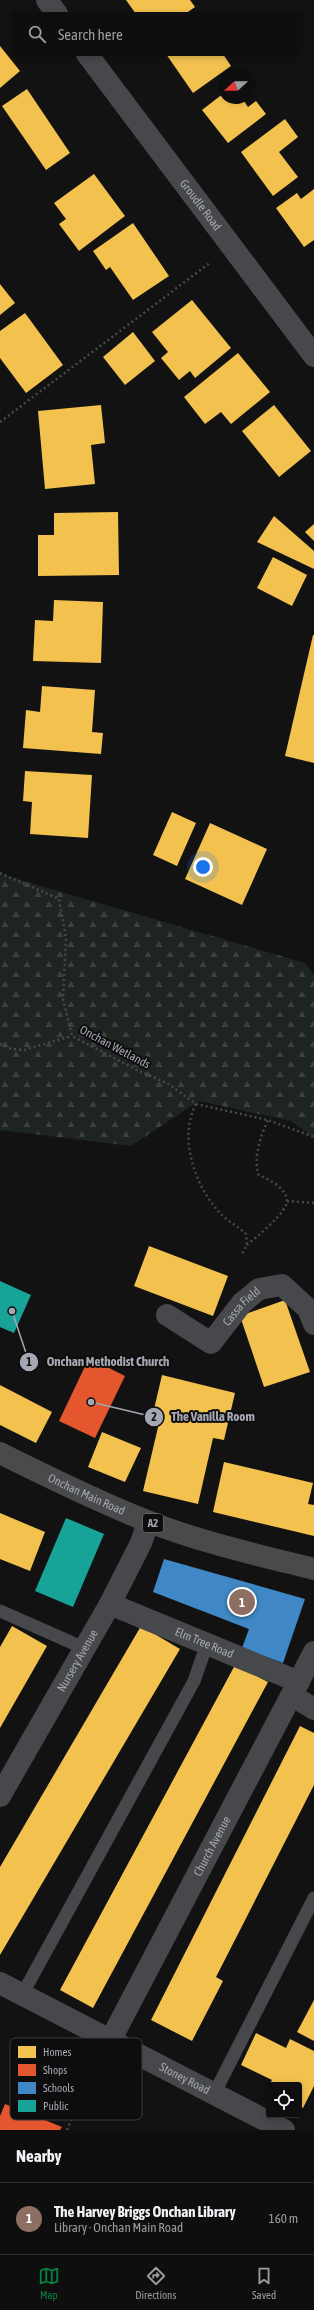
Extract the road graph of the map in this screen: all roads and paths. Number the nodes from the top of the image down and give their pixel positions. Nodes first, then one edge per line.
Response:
1 (89, 56) edge
2 (232, 246) junction
3 (314, 356) edge
4 (0, 422) edge
5 (0, 873) edge
6 (72, 1036) junction
7 (0, 1044) edge
8 (196, 1104) junction
9 (268, 1120) junction
10 (314, 1137) edge
11 (287, 1201) junction
12 (314, 1203) edge
13 (247, 1245) junction
14 (242, 1254) dead end
15 (167, 1315) dead end
16 (314, 1324) edge
17 (0, 1453) edge
18 (148, 1522) junction
19 (314, 1569) edge
20 (110, 1604) junction
21 (0, 1611) edge
22 (207, 1644) junction
23 (84, 1648) junction
24 (314, 1652) edge
25 (296, 1689) junction
26 (314, 1709) edge
27 (0, 1796) edge
28 (314, 1898) edge
29 (0, 1983) edge
30 (22, 1995) junction
31 (104, 2038) edge
32 (112, 2038) edge
33 (142, 2057) edge
34 (214, 2094) junction
35 (71, 2120) edge
36 (67, 2130) edge
37 (284, 2130) edge

1 - 2 street, Groudle Road
2 - 3 street, Groudle Road
2 - 4 path
5 - 6 path, Onchan Wetlands
6 - 7 path
6 - 8 path, Onchan Wetlands
8 - 9 path, Onchan Wetlands
8 - 13 path
9 - 10 path, Onchan Wetlands
9 - 11 path
11 - 12 path
11 - 13 path
13 - 14 path
15 - 16 street, Cassa Field
17 - 18 highway, Onchan Main Road / A2
18 - 19 highway, Onchan Main Road / A2
18 - 20 street, Nursery Avenue
20 - 22 street, Elm Tree Road
20 - 23 street, Nursery Avenue
21 - 23 lane
22 - 25 street, Elm Tree Road
22 - 30 lane
23 - 27 street, Nursery Avenue
24 - 25 street, Church Avenue
25 - 26 street, Elm Tree Road
25 - 32 street, Church Avenue
28 - 34 lane
29 - 30 street, Stoney Road
30 - 31 street, Stoney Road
33 - 34 street, Stoney Road
34 - 37 street, Stoney Road
35 - 36 path

